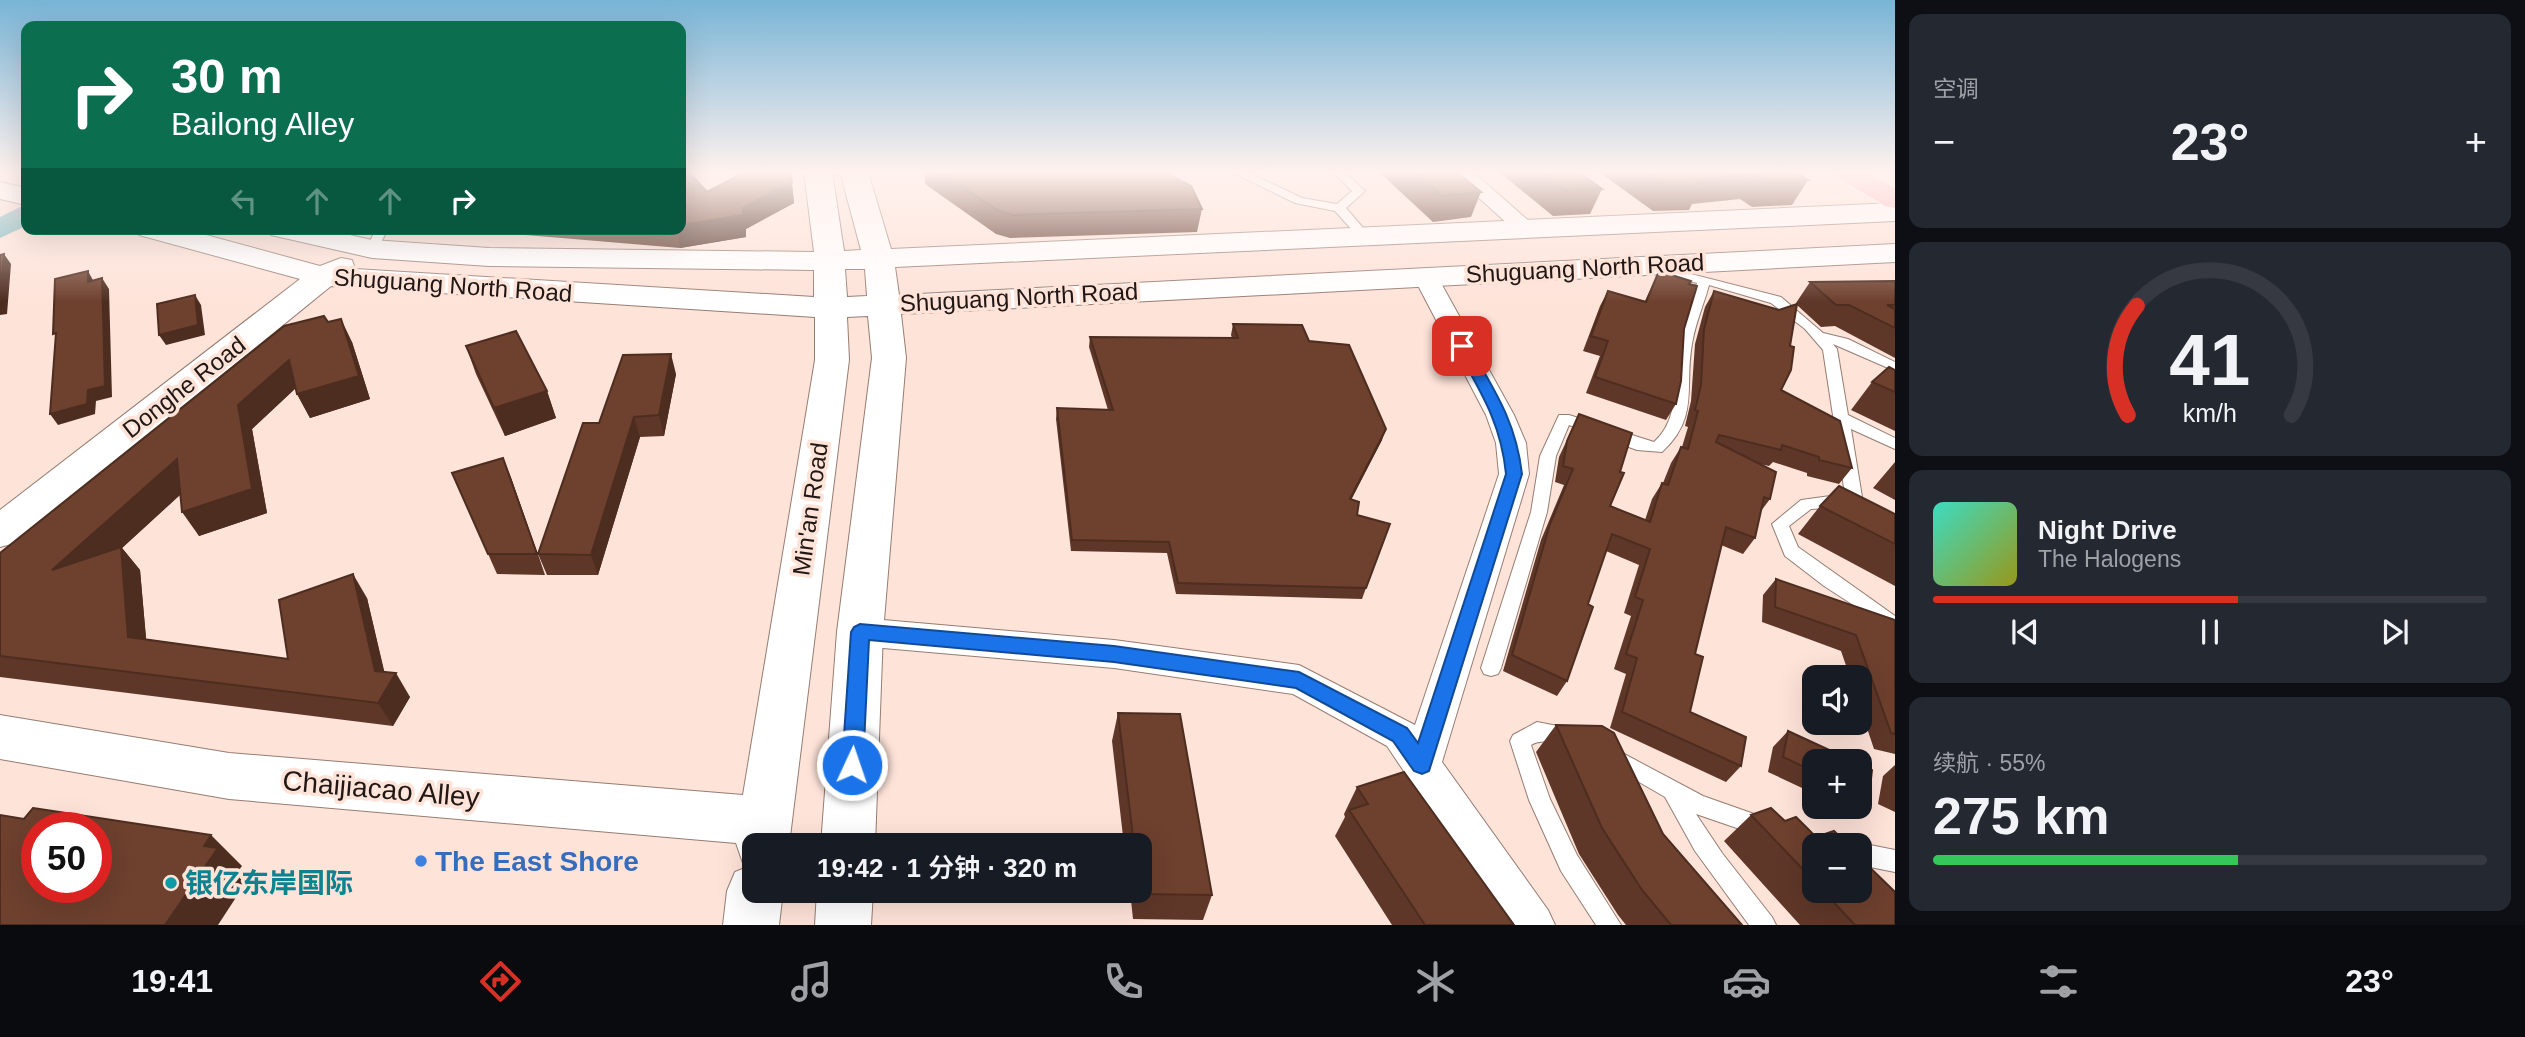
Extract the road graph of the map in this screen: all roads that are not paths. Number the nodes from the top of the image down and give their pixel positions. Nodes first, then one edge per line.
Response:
1 (826, 215) edge
2 (866, 215) edge
3 (1345, 215) edge
4 (1511, 215) edge
5 (1826, 215) edge
6 (1527, 229) junction
7 (171, 235) edge
8 (339, 235) edge
9 (1365, 237) junction
10 (377, 239) edge
11 (1895, 253) edge
12 (879, 259) junction
13 (830, 261) junction
14 (1639, 265) junction
15 (324, 276) junction
16 (1424, 276) junction
17 (1704, 281) junction
18 (884, 304) junction
19 (831, 309) junction
20 (1818, 335) junction
21 (1895, 367) edge
22 (1841, 418) junction
23 (1895, 444) edge
24 (0, 532) edge
25 (1895, 625) edge
26 (860, 632) junction
27 (1491, 668) dead end
28 (0, 737) edge
29 (1422, 764) junction
30 (1673, 791) junction
31 (1778, 831) edge
32 (764, 833) edge
33 (849, 833) edge
34 (1872, 858) edge
35 (1892, 866) edge
36 (754, 903) edge
37 (844, 903) edge
38 (751, 925) edge
39 (843, 925) edge
40 (1533, 925) edge
41 (1609, 925) edge
42 (1764, 925) edge

1 - 13 main road, Min'an Road
2 - 12 main road
3 - 9 lane
4 - 6 street
5 - 6 main road, Shuguang North Road
6 - 9 main road, Shuguang North Road
7 - 15 main road, Shuguang North Road
8 - 10 main road, Shuguang North Road
9 - 12 main road, Shuguang North Road
10 - 13 main road, Shuguang North Road
10 - 15 main road, Donghe Road
11 - 14 main road, Shuguang North Road
12 - 13 main road, Shuguang North Road
12 - 18 main road
13 - 19 main road, Min'an Road
14 - 16 main road, Shuguang North Road
14 - 17 lane
15 - 19 main road, Shuguang North Road
15 - 24 main road, Donghe Road
16 - 18 main road, Shuguang North Road
16 - 29 street
17 - 20 lane
17 - 27 lane
18 - 19 main road, Shuguang North Road
18 - 26 main road
19 - 32 main road, Min'an Road
20 - 21 lane
20 - 22 lane
22 - 23 lane
22 - 25 lane
26 - 29 street
26 - 33 main road
28 - 32 main road, Chaijiacao Alley
29 - 40 street
30 - 31 lane
30 - 41 lane
30 - 42 lane
34 - 35 lane
36 - 38 main road
37 - 39 main road

